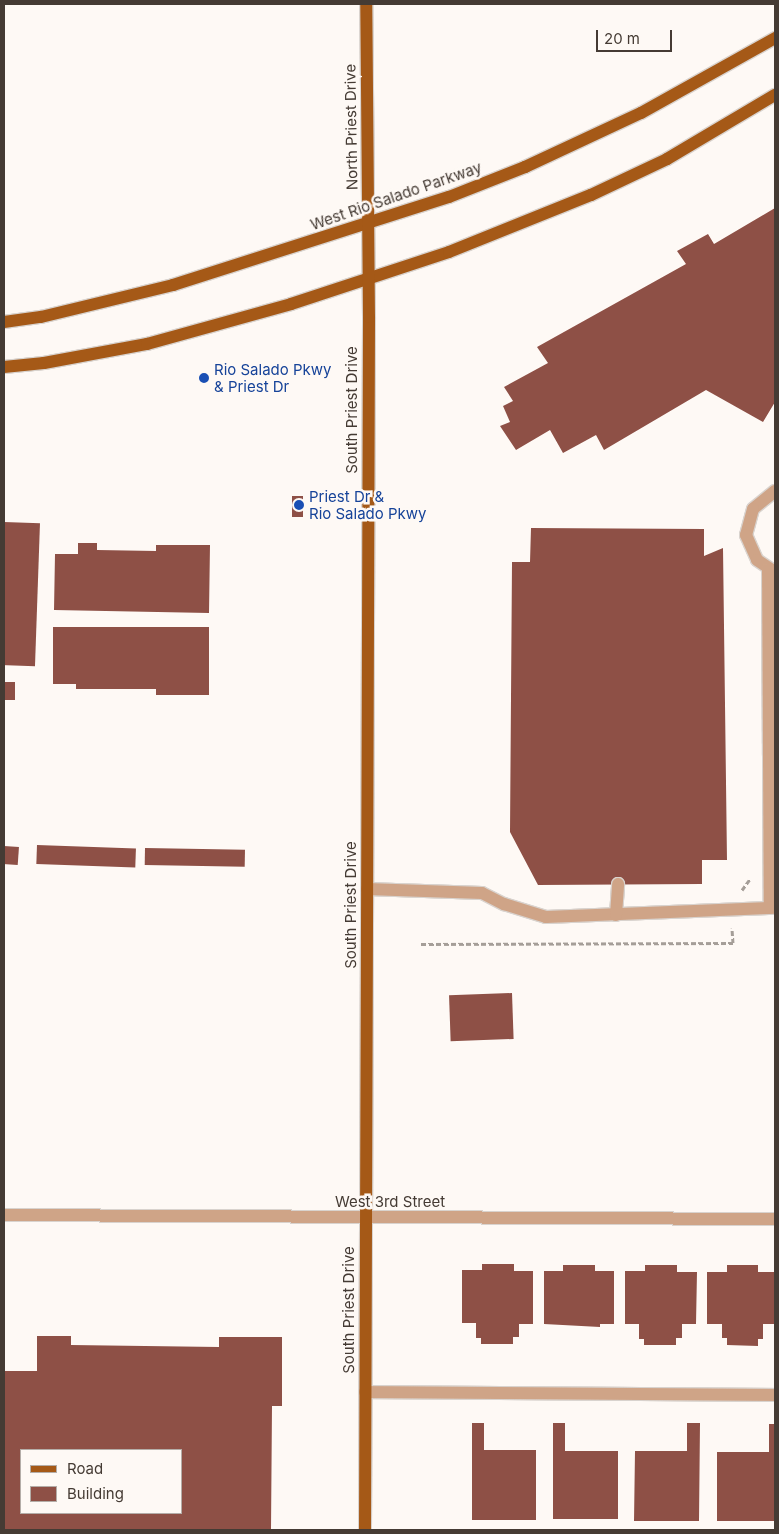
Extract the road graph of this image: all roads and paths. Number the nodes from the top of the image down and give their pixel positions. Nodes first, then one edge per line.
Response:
1 (366, 4) edge
2 (775, 38) edge
3 (775, 94) edge
4 (369, 223) junction
5 (368, 279) junction
6 (4, 322) edge
7 (4, 366) edge
8 (775, 491) edge
9 (772, 570) edge
10 (752, 875) dead end
11 (618, 884) dead end
12 (367, 890) junction
13 (772, 908) edge
14 (731, 910) junction
15 (616, 915) junction
16 (421, 944) dead end
17 (4, 1215) edge
18 (366, 1218) junction
19 (775, 1218) edge
20 (365, 1392) junction
21 (775, 1395) edge
22 (365, 1530) edge

1 - 4 main road, North Priest Drive
2 - 4 main road, West Rio Salado Parkway
3 - 5 main road
4 - 5 main road, North Priest Drive
4 - 6 main road, West Rio Salado Parkway
5 - 7 main road
5 - 12 main road, South Priest Drive
8 - 9 street
9 - 13 street
10 - 14 path
11 - 15 street
12 - 15 street
12 - 18 main road, South Priest Drive
13 - 14 street
14 - 15 street
14 - 16 path
17 - 18 street, West 3rd Street
18 - 19 street, West 3rd Street
18 - 20 main road, South Priest Drive
20 - 21 street
20 - 22 main road, South Priest Drive

